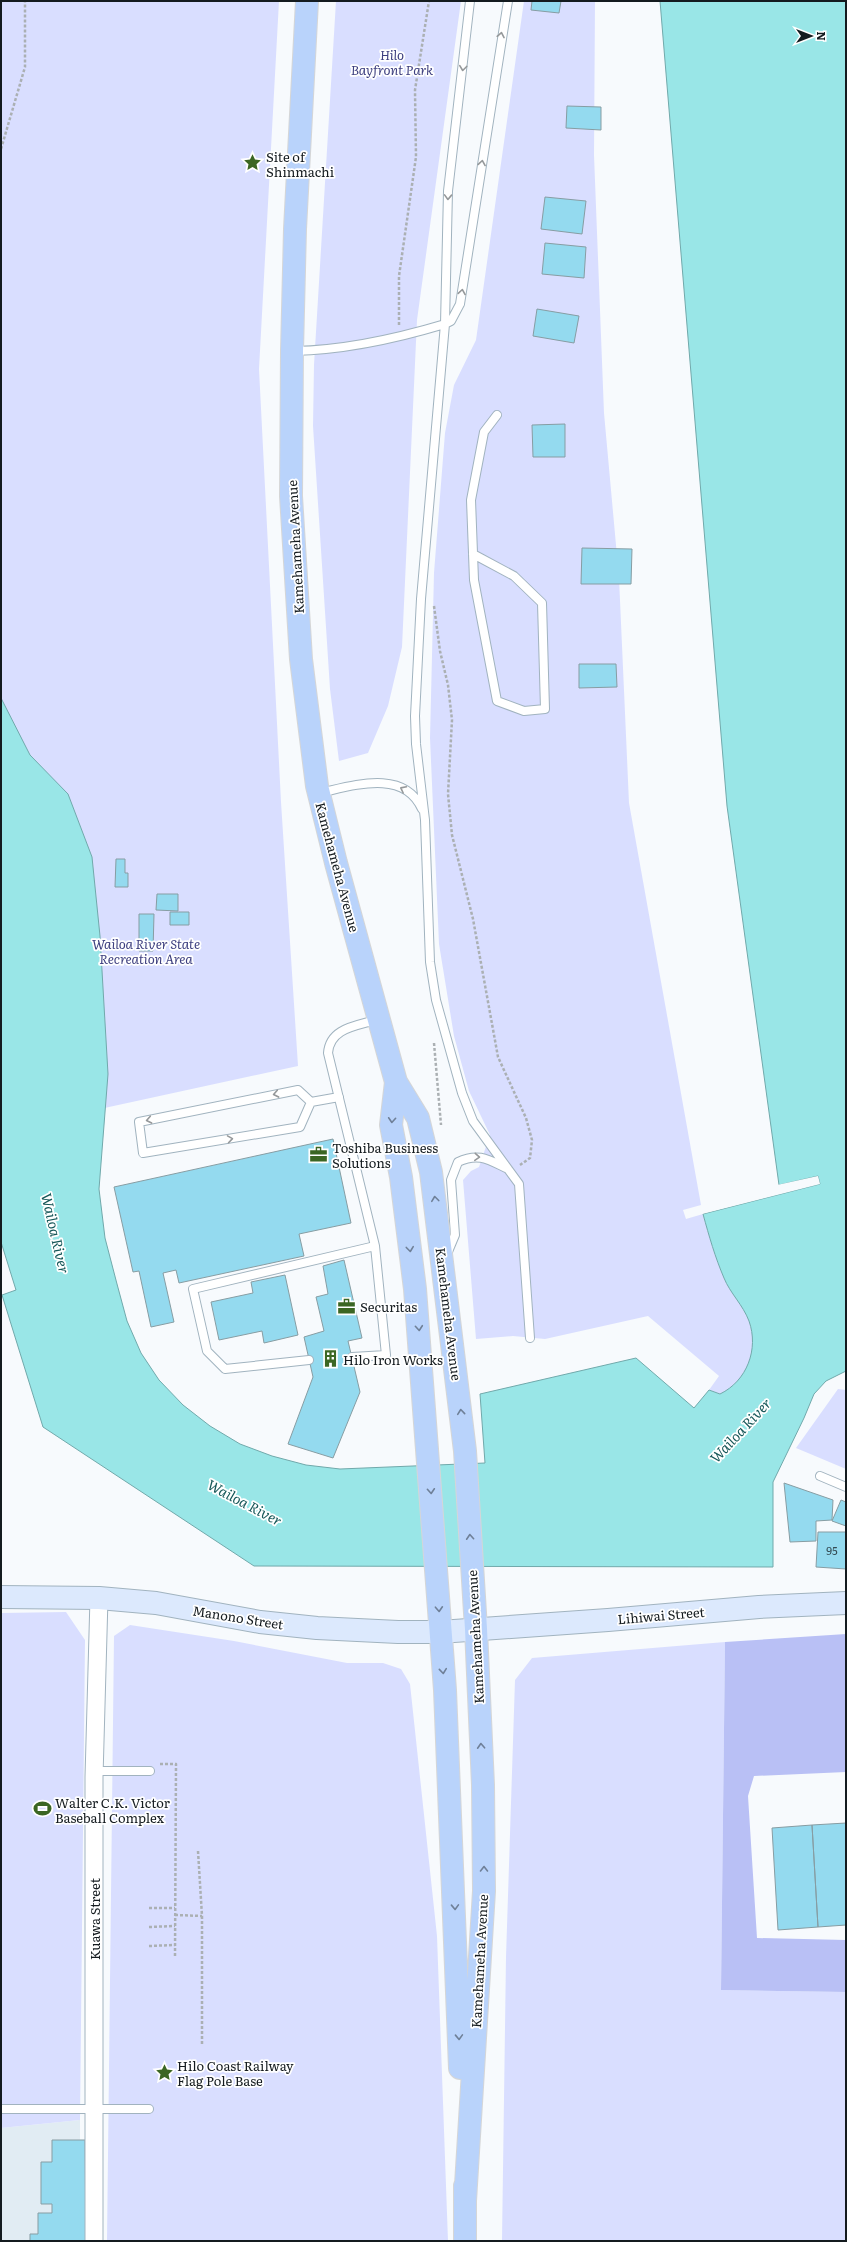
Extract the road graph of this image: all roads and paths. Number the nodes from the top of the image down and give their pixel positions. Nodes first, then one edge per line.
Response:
1 (25, 1) edge
2 (308, 1) edge
3 (429, 1) edge
4 (470, 1) edge
5 (508, 1) edge
6 (1, 149) edge
7 (445, 324) junction
8 (399, 338) junction
9 (292, 351) junction
10 (497, 416) dead end
11 (473, 554) junction
12 (421, 599) junction
13 (319, 793) junction
14 (425, 820) junction
15 (380, 1019) junction
16 (434, 1040) dead end
17 (396, 1082) junction
18 (339, 1097) junction
19 (311, 1102) junction
20 (441, 1132) dead end
21 (512, 1171) junction
22 (375, 1246) junction
23 (442, 1266) junction
24 (530, 1338) dead end
25 (352, 1357) dead end
26 (309, 1360) dead end
27 (820, 1476) dead end
28 (846, 1488) edge
29 (1, 1597) edge
30 (100, 1598) junction
31 (846, 1603) edge
32 (476, 1629) junction
33 (440, 1632) junction
34 (151, 1768) joint
35 (94, 1771) junction
36 (198, 1851) dead end
37 (149, 1908) dead end
38 (175, 1908) junction
39 (175, 1916) junction
40 (202, 1916) junction
41 (149, 1926) dead end
42 (175, 1926) junction
43 (149, 1946) dead end
44 (175, 1946) junction
45 (175, 1956) dead end
46 (202, 2044) dead end
47 (1, 2109) edge
48 (94, 2109) junction
49 (149, 2109) dead end
50 (465, 2201) junction
51 (94, 2241) edge
52 (465, 2241) edge

1 - 6 path
2 - 9 main road, Kamehameha Avenue
3 - 8 path
4 -> 7 lane
7 -> 5 lane
7 - 8 lane
7 - 12 lane
8 - 9 lane
9 - 13 main road, Kamehameha Avenue
10 - 11 lane
11 - 11 lane
12 - 14 lane
12 - 21 path
14 -> 13 lane
13 - 15 main road, Kamehameha Avenue
14 - 21 lane
15 - 17 main road, Kamehameha Avenue
15 - 18 lane
16 - 20 path
23 -> 17 main road, Kamehameha Avenue
17 -> 33 main road, Kamehameha Avenue
18 - 19 lane
18 - 22 lane
19 -> 19 lane
23 -> 21 lane
21 - 24 lane
22 - 25 lane
22 - 26 lane
32 -> 23 main road, Kamehameha Avenue
27 - 28 lane
29 - 30 street, Manono Street
30 - 33 street, Manono Street
30 - 35 street, Kuawa Street
31 - 32 street, Lihiwai Street
32 - 33 street, Manono Street
50 -> 32 main road, Kamehameha Avenue
33 -> 50 main road, Kamehameha Avenue
34 - 35 lane
34 - 38 path
35 - 48 street, Kuawa Street
36 - 40 path
37 - 38 path
38 - 39 path
39 - 40 path
39 - 42 path
40 - 46 path
41 - 42 path
42 - 44 path
43 - 44 path
44 - 45 path
47 - 48 lane
48 - 49 lane
48 - 51 street, Kuawa Street
50 - 52 main road, Kamehameha Avenue

